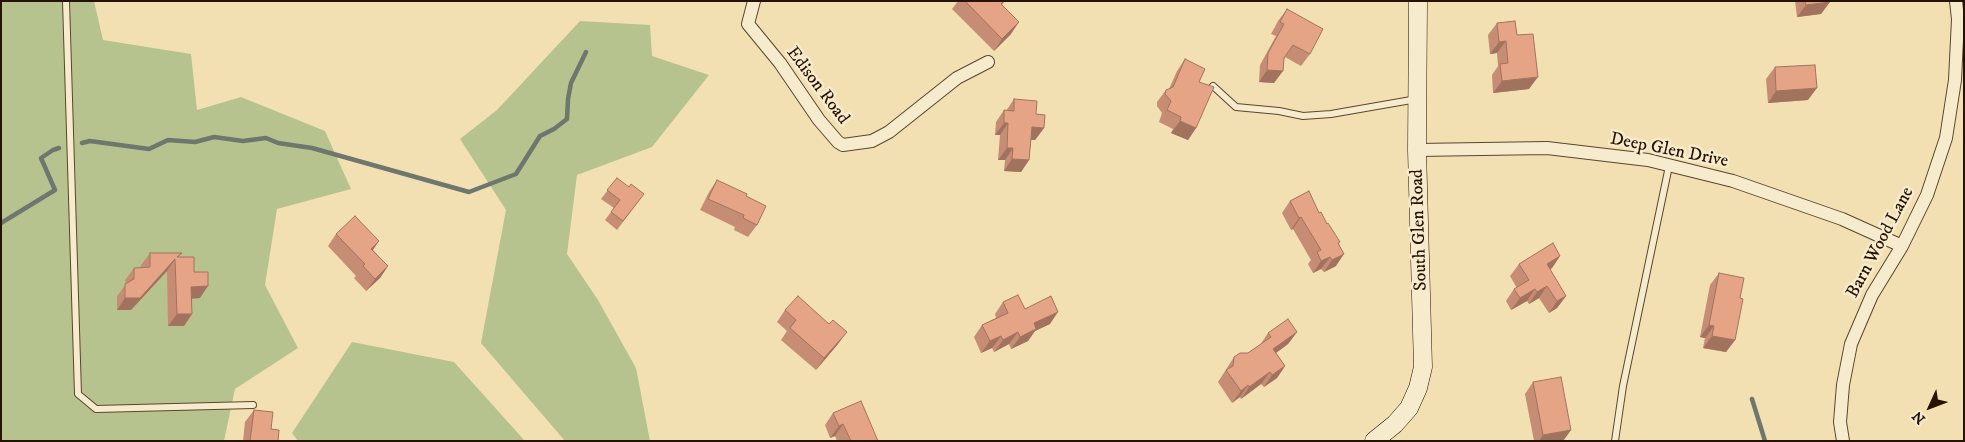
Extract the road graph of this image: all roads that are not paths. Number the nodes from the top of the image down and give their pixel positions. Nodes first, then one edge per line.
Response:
1 (66, 1) edge
2 (754, 1) edge
3 (1418, 1) edge
4 (1956, 1) edge
5 (988, 62) dead end
6 (1213, 86) edge
7 (1418, 99) junction
8 (1417, 150) junction
9 (1669, 166) junction
10 (1902, 246) junction
11 (253, 404) dead end
12 (1374, 441) edge
13 (1615, 441) edge
14 (1843, 441) edge

1 - 11 lane
2 - 5 street, Edison Road
3 - 7 main road, South Glen Road
4 - 10 street, Barn Wood Lane
6 - 7 lane
7 - 8 main road, South Glen Road
8 - 9 street, Deep Glen Drive
8 - 12 main road, South Glen Road
9 - 10 street, Deep Glen Drive
9 - 13 lane
10 - 14 street, Barn Wood Lane

